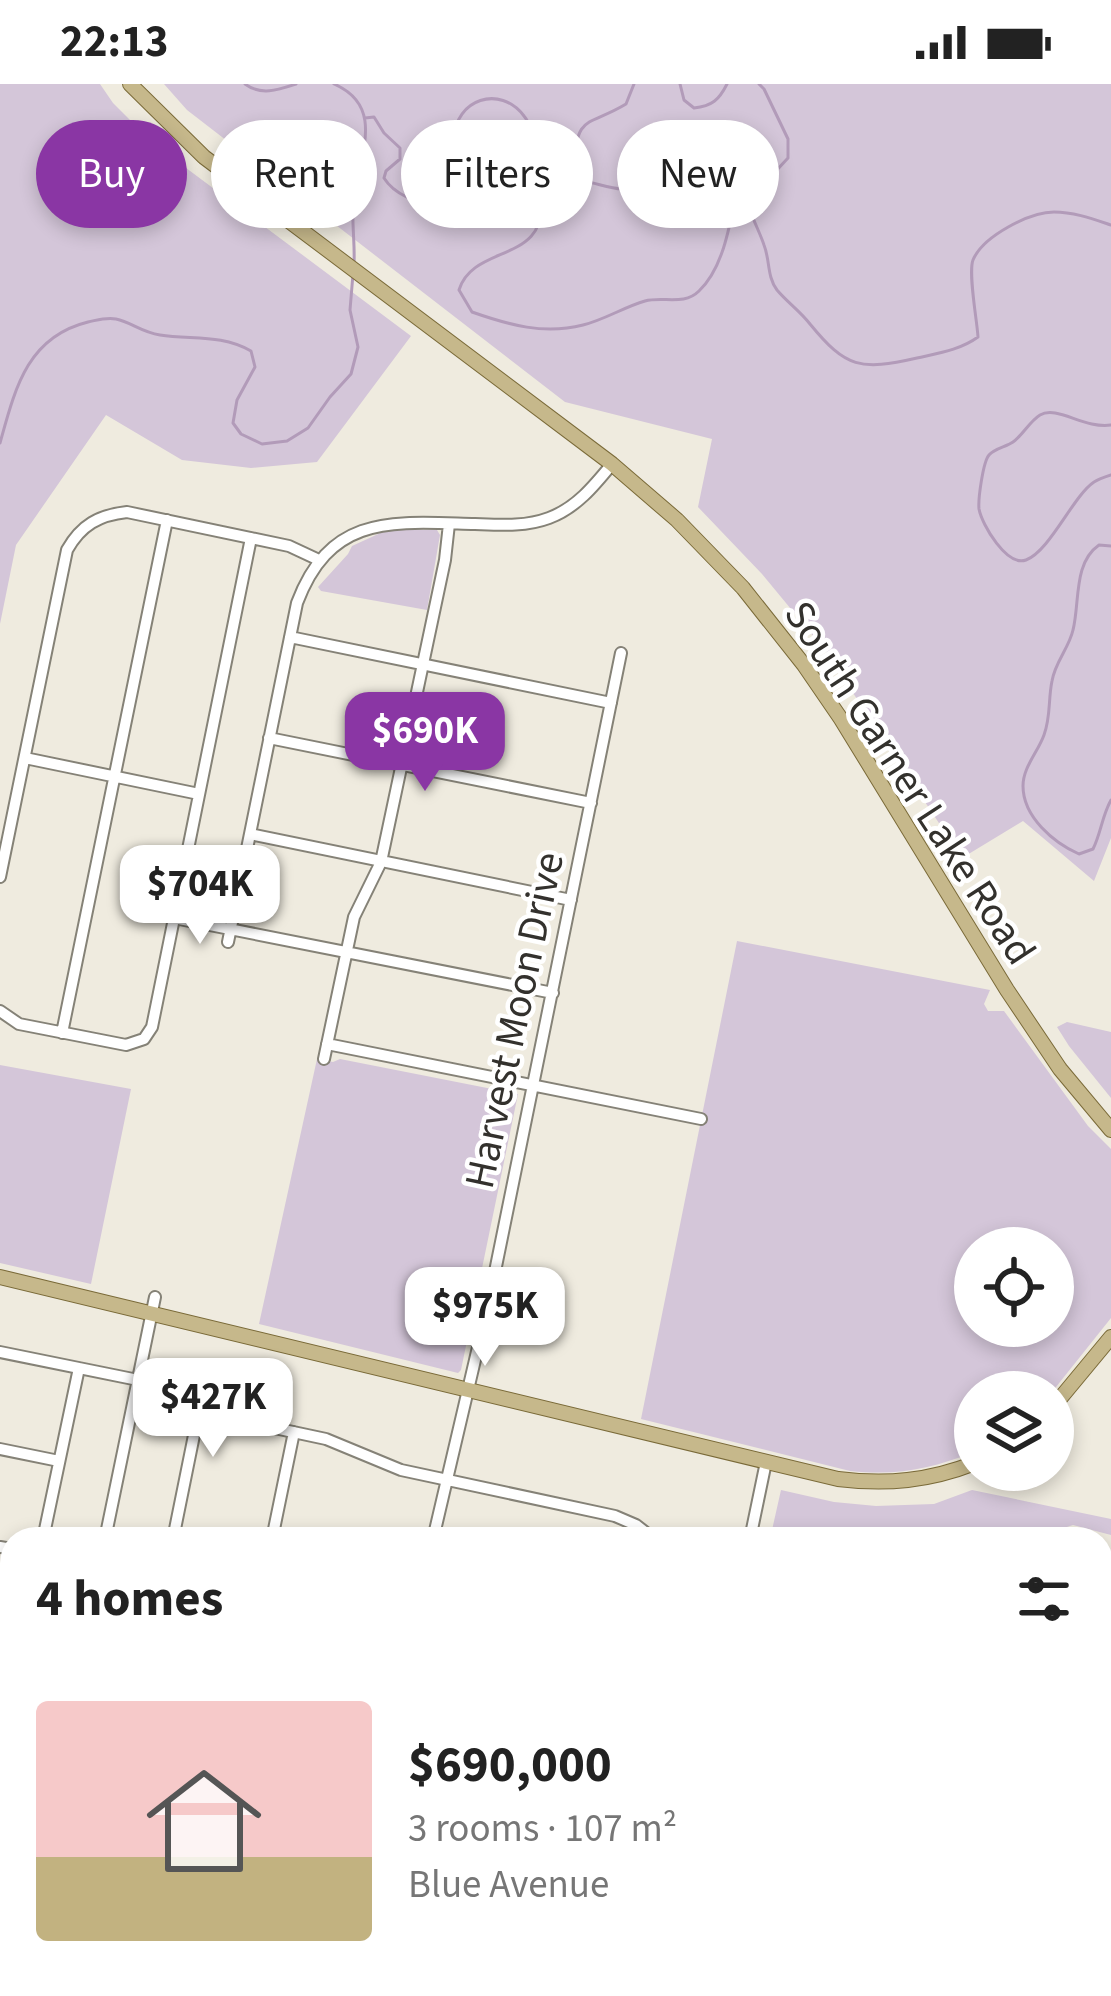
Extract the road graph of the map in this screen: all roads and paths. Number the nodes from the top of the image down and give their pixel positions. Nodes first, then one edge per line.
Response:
1 (130, 84) edge
2 (612, 464) junction
3 (167, 520) junction
4 (449, 524) junction
5 (250, 538) junction
6 (319, 560) junction
7 (290, 637) junction
8 (621, 653) dead end
9 (422, 665) junction
10 (611, 703) junction
11 (269, 738) junction
12 (25, 758) junction
13 (401, 765) junction
14 (115, 776) junction
15 (200, 794) junction
16 (591, 803) junction
17 (250, 834) junction
18 (381, 862) junction
19 (0, 878) edge
20 (571, 900) junction
21 (174, 918) junction
22 (230, 928) junction
23 (228, 942) dead end
24 (346, 952) junction
25 (553, 993) junction
26 (0, 1011) edge
27 (62, 1033) junction
28 (327, 1044) junction
29 (324, 1059) dead end
30 (533, 1086) junction
31 (700, 1119) dead end
32 (1111, 1130) edge
33 (0, 1276) edge
34 (154, 1305) junction
35 (1111, 1337) edge
36 (0, 1352) edge
37 (79, 1368) junction
38 (207, 1371) dead end
39 (138, 1380) junction
40 (1074, 1382) edge
41 (467, 1390) junction
42 (199, 1412) junction
43 (294, 1432) junction
44 (0, 1449) edge
45 (59, 1461) junction
46 (766, 1462) junction
47 (954, 1471) edge
48 (446, 1480) junction
49 (46, 1527) edge
50 (107, 1527) edge
51 (175, 1527) edge
52 (274, 1527) edge
53 (436, 1527) edge
54 (639, 1527) edge
55 (752, 1527) edge

1 - 2 main road, South Garner Lake Road
2 - 4 street
2 - 32 main road, South Garner Lake Road
3 - 5 street
3 - 12 street
3 - 14 street
4 - 6 street
4 - 9 street
5 - 6 street
5 - 15 street
6 - 7 street
7 - 9 street
7 - 11 street
8 - 10 street, Harvest Moon Drive
9 - 10 street
9 - 13 street
10 - 16 street, Harvest Moon Drive
11 - 13 street
11 - 17 street
12 - 14 street
12 - 19 street
13 - 16 street
13 - 18 street
14 - 15 street
14 - 27 street
15 - 21 street
16 - 20 street, Harvest Moon Drive
17 - 18 street
17 - 22 street
18 - 20 street
18 - 24 street
20 - 25 street, Harvest Moon Drive
21 - 22 street
21 - 27 street
22 - 23 street
22 - 24 street
24 - 25 street
24 - 28 street
25 - 30 street, Harvest Moon Drive
26 - 27 street
28 - 29 street
28 - 30 street
30 - 31 street
30 - 41 street, Harvest Moon Drive
33 - 34 main road
34 - 39 street
34 - 41 main road
35 - 40 main road
36 - 37 street
37 - 39 street
37 - 45 street
38 - 42 street
39 - 50 street
41 - 46 main road
41 - 48 street, Harvest Moon Drive
42 - 43 street
42 - 51 street
43 - 48 street
43 - 52 street
44 - 45 street
45 - 49 street
46 - 47 main road
46 - 55 street
48 - 53 street, Harvest Moon Drive
48 - 54 street

